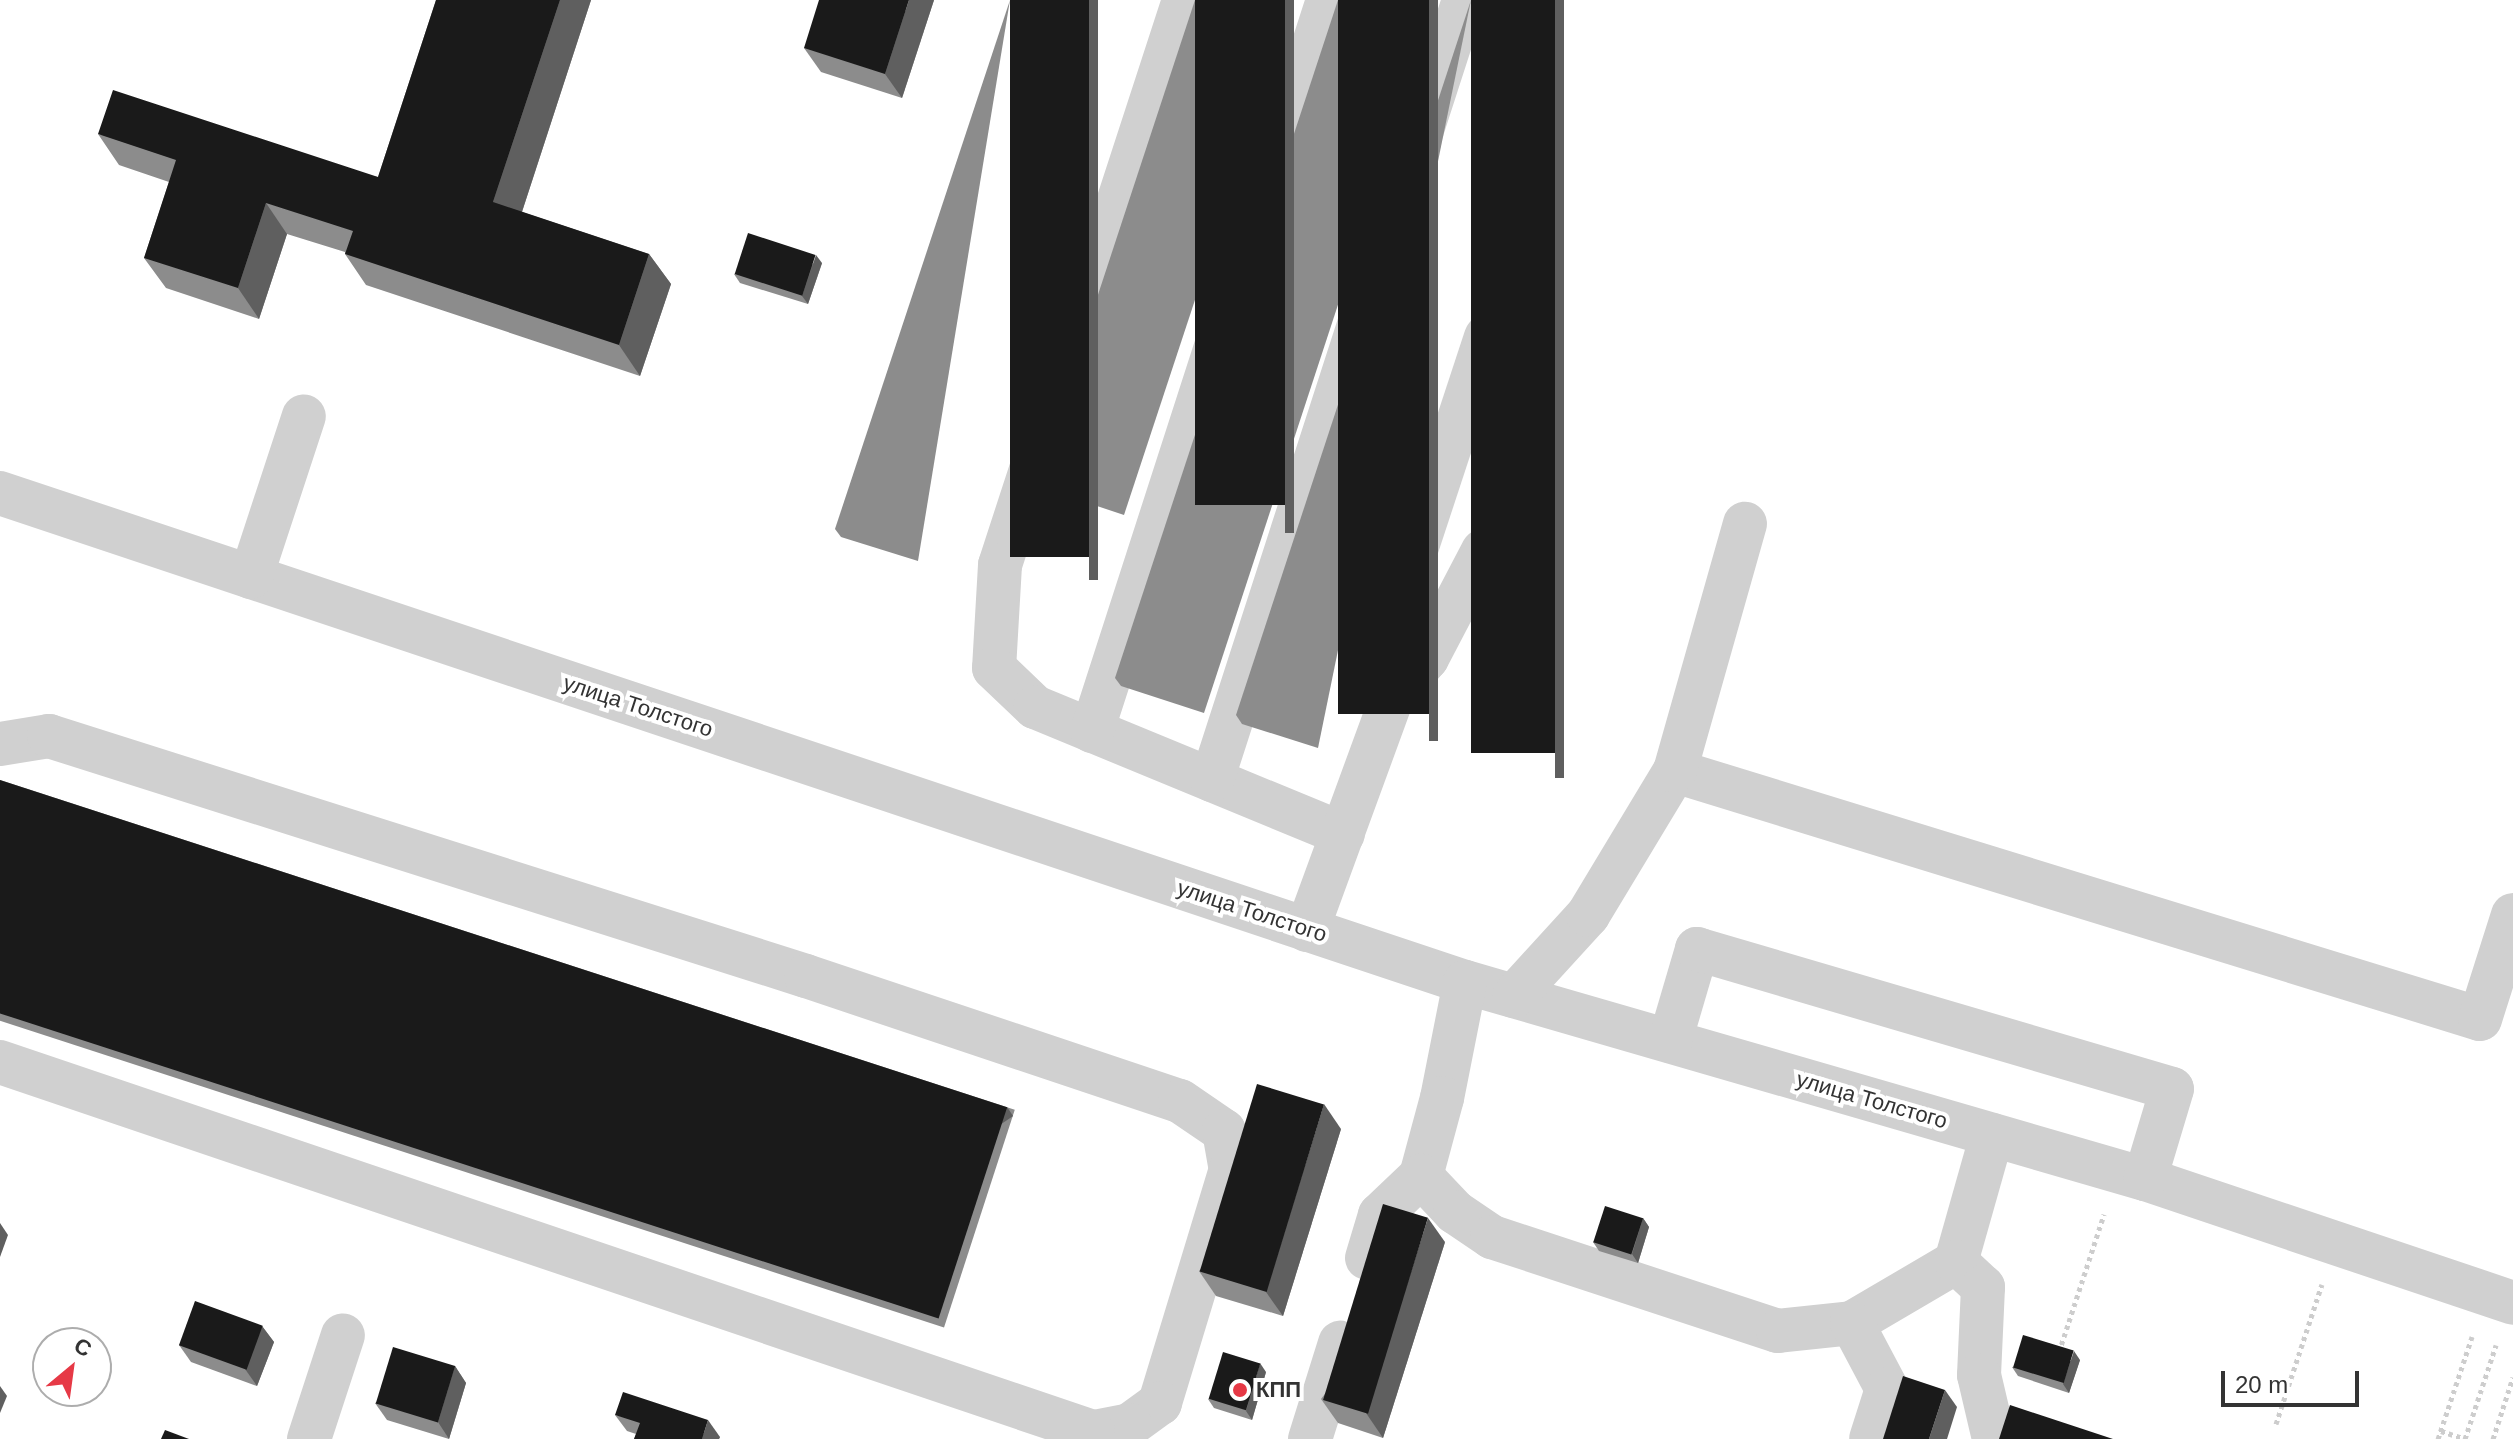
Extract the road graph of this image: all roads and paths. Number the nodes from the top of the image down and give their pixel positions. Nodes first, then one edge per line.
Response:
1 (1184, 0) edge
2 (1328, 0) edge
3 (1464, 0) edge
4 (1486, 337) dead end
5 (304, 416) dead end
6 (0, 493) edge
7 (1745, 524) dead end
8 (1483, 551) dead end
9 (251, 577) junction
10 (1392, 698) junction
11 (1092, 731) junction
12 (0, 744) edge
13 (1675, 771) junction
14 (1212, 780) junction
15 (1343, 834) junction
16 (2513, 915) edge
17 (1307, 930) junction
18 (1465, 982) junction
19 (1514, 996) junction
20 (1670, 1041) junction
21 (0, 1062) edge
22 (1992, 1135) junction
23 (2132, 1175) junction
24 (1421, 1176) junction
25 (2335, 1243) junction
26 (1956, 1262) junction
27 (2503, 1300) edge
28 (1852, 1323) junction
29 (343, 1335) dead end
30 (2059, 1353) edge
31 (2513, 1377) edge
32 (2276, 1424) dead end
33 (2441, 1431) junction
34 (309, 1439) edge
35 (1310, 1439) edge
36 (1871, 1439) edge
37 (1994, 1439) edge
38 (2438, 1439) edge
39 (2465, 1439) edge
40 (2493, 1439) edge

1 - 11 street
2 - 11 street
3 - 14 street
4 - 10 street
5 - 9 street
6 - 9 street, улица Толстого
7 - 13 street
8 - 10 street
9 - 17 street, улица Толстого
10 - 15 street
11 - 14 street
12 - 21 street
13 - 16 street
13 - 19 street
14 - 15 street
15 - 17 street
17 - 18 street, улица Толстого
18 - 19 street, улица Толстого
18 - 24 street
19 - 20 street, улица Толстого
20 - 22 street, улица Толстого
20 - 23 street
22 - 23 street, улица Толстого
22 - 26 street
23 - 25 street, улица Толстого
23 - 30 path
24 - 28 street
24 - 35 street
25 - 27 street, улица Толстого
25 - 32 path
26 - 28 street
26 - 37 street
27 - 33 path
27 - 39 path
28 - 36 street
29 - 34 street
31 - 40 path
33 - 38 path
33 - 39 path

